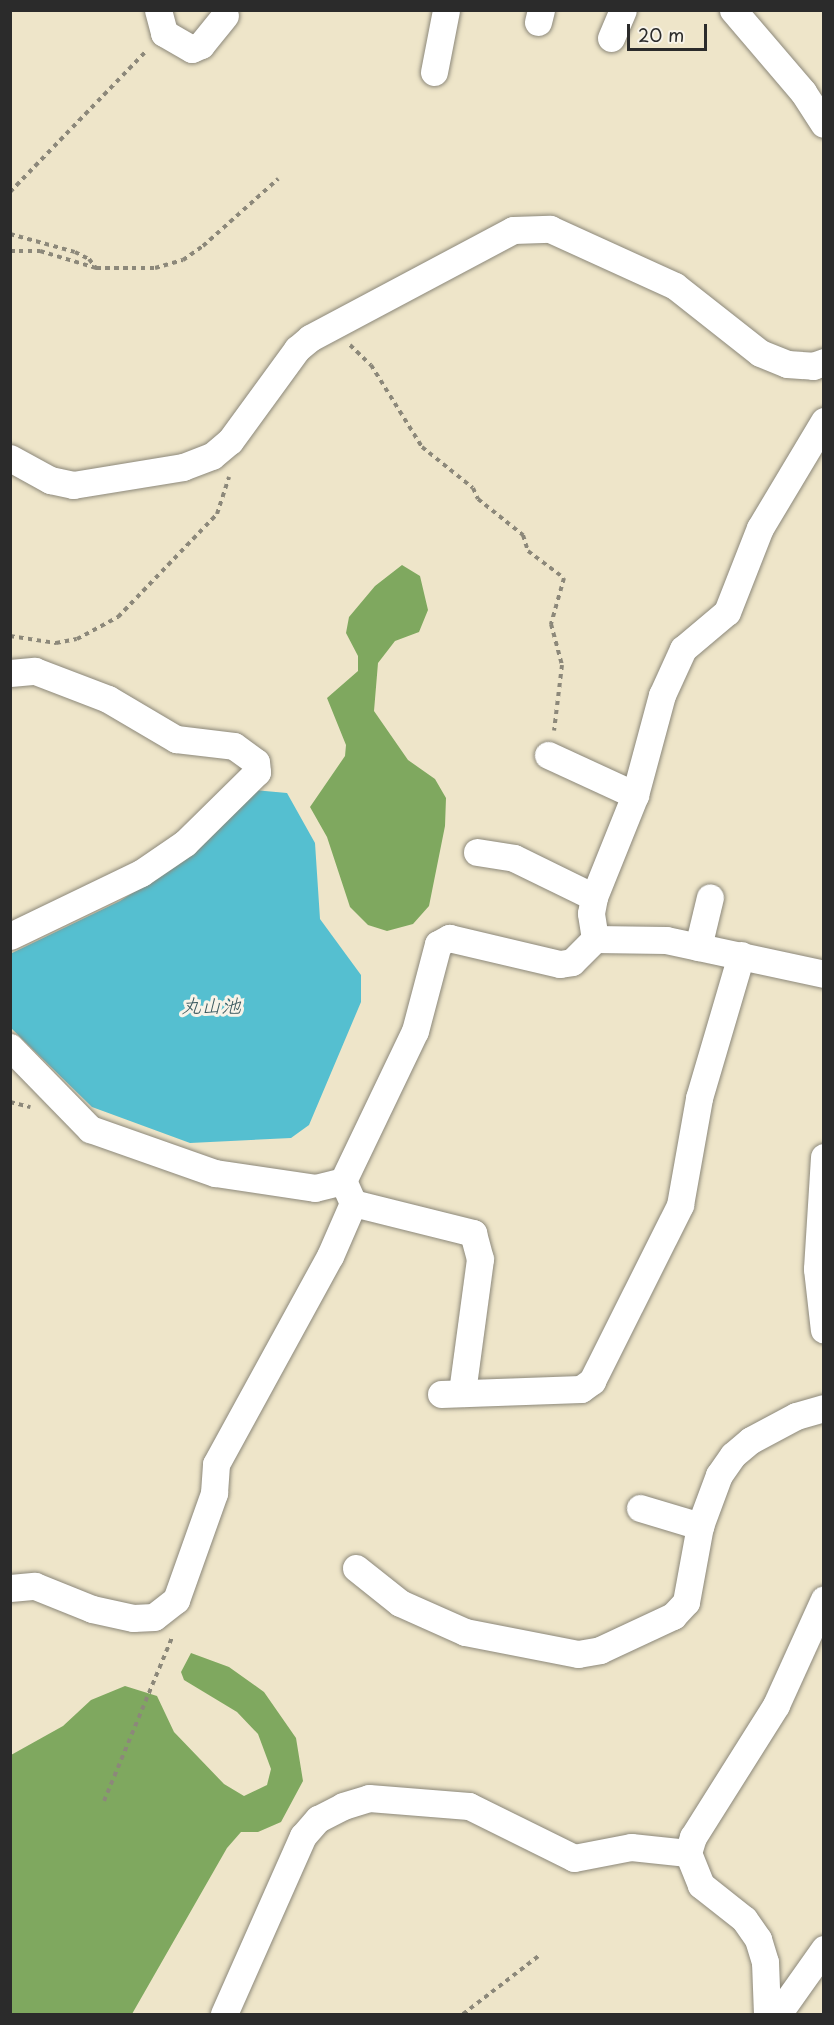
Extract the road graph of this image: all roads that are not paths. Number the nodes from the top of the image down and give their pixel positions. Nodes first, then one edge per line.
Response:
1 (446, 10) edge
2 (623, 10) edge
3 (734, 10) edge
4 (225, 15) dead end
5 (161, 22) edge
6 (611, 38) dead end
7 (434, 72) dead end
8 (824, 124) edge
9 (824, 362) edge
10 (824, 421) edge
11 (10, 458) edge
12 (10, 673) edge
13 (549, 755) road end
14 (635, 795) junction
15 (477, 852) dead end
16 (594, 897) junction
17 (710, 897) dead end
18 (10, 936) edge
19 (594, 939) junction
20 (698, 947) junction
21 (741, 955) junction
22 (824, 974) edge
23 (10, 1047) edge
24 (824, 1157) edge
25 (348, 1192) junction
26 (824, 1330) edge
27 (824, 1408) edge
28 (640, 1508) dead end
29 (700, 1526) junction
30 (356, 1568) dead end
31 (10, 1588) edge
32 (824, 1599) edge
33 (688, 1854) junction
34 (820, 1961) edge
35 (224, 2014) edge
36 (767, 2014) edge
37 (778, 2014) edge

1 - 7 street
2 - 6 street
3 - 8 street
4 - 5 street
9 - 11 street
10 - 14 street
12 - 18 street
13 - 14 street
14 - 16 street
15 - 16 street
16 - 19 street
17 - 20 street
19 - 20 street
19 - 25 street
20 - 21 street
21 - 22 street
21 - 25 street
23 - 25 street
24 - 26 street
25 - 31 street
27 - 29 street
28 - 29 street
29 - 30 street
32 - 33 street
33 - 35 street
33 - 36 street
34 - 37 street

